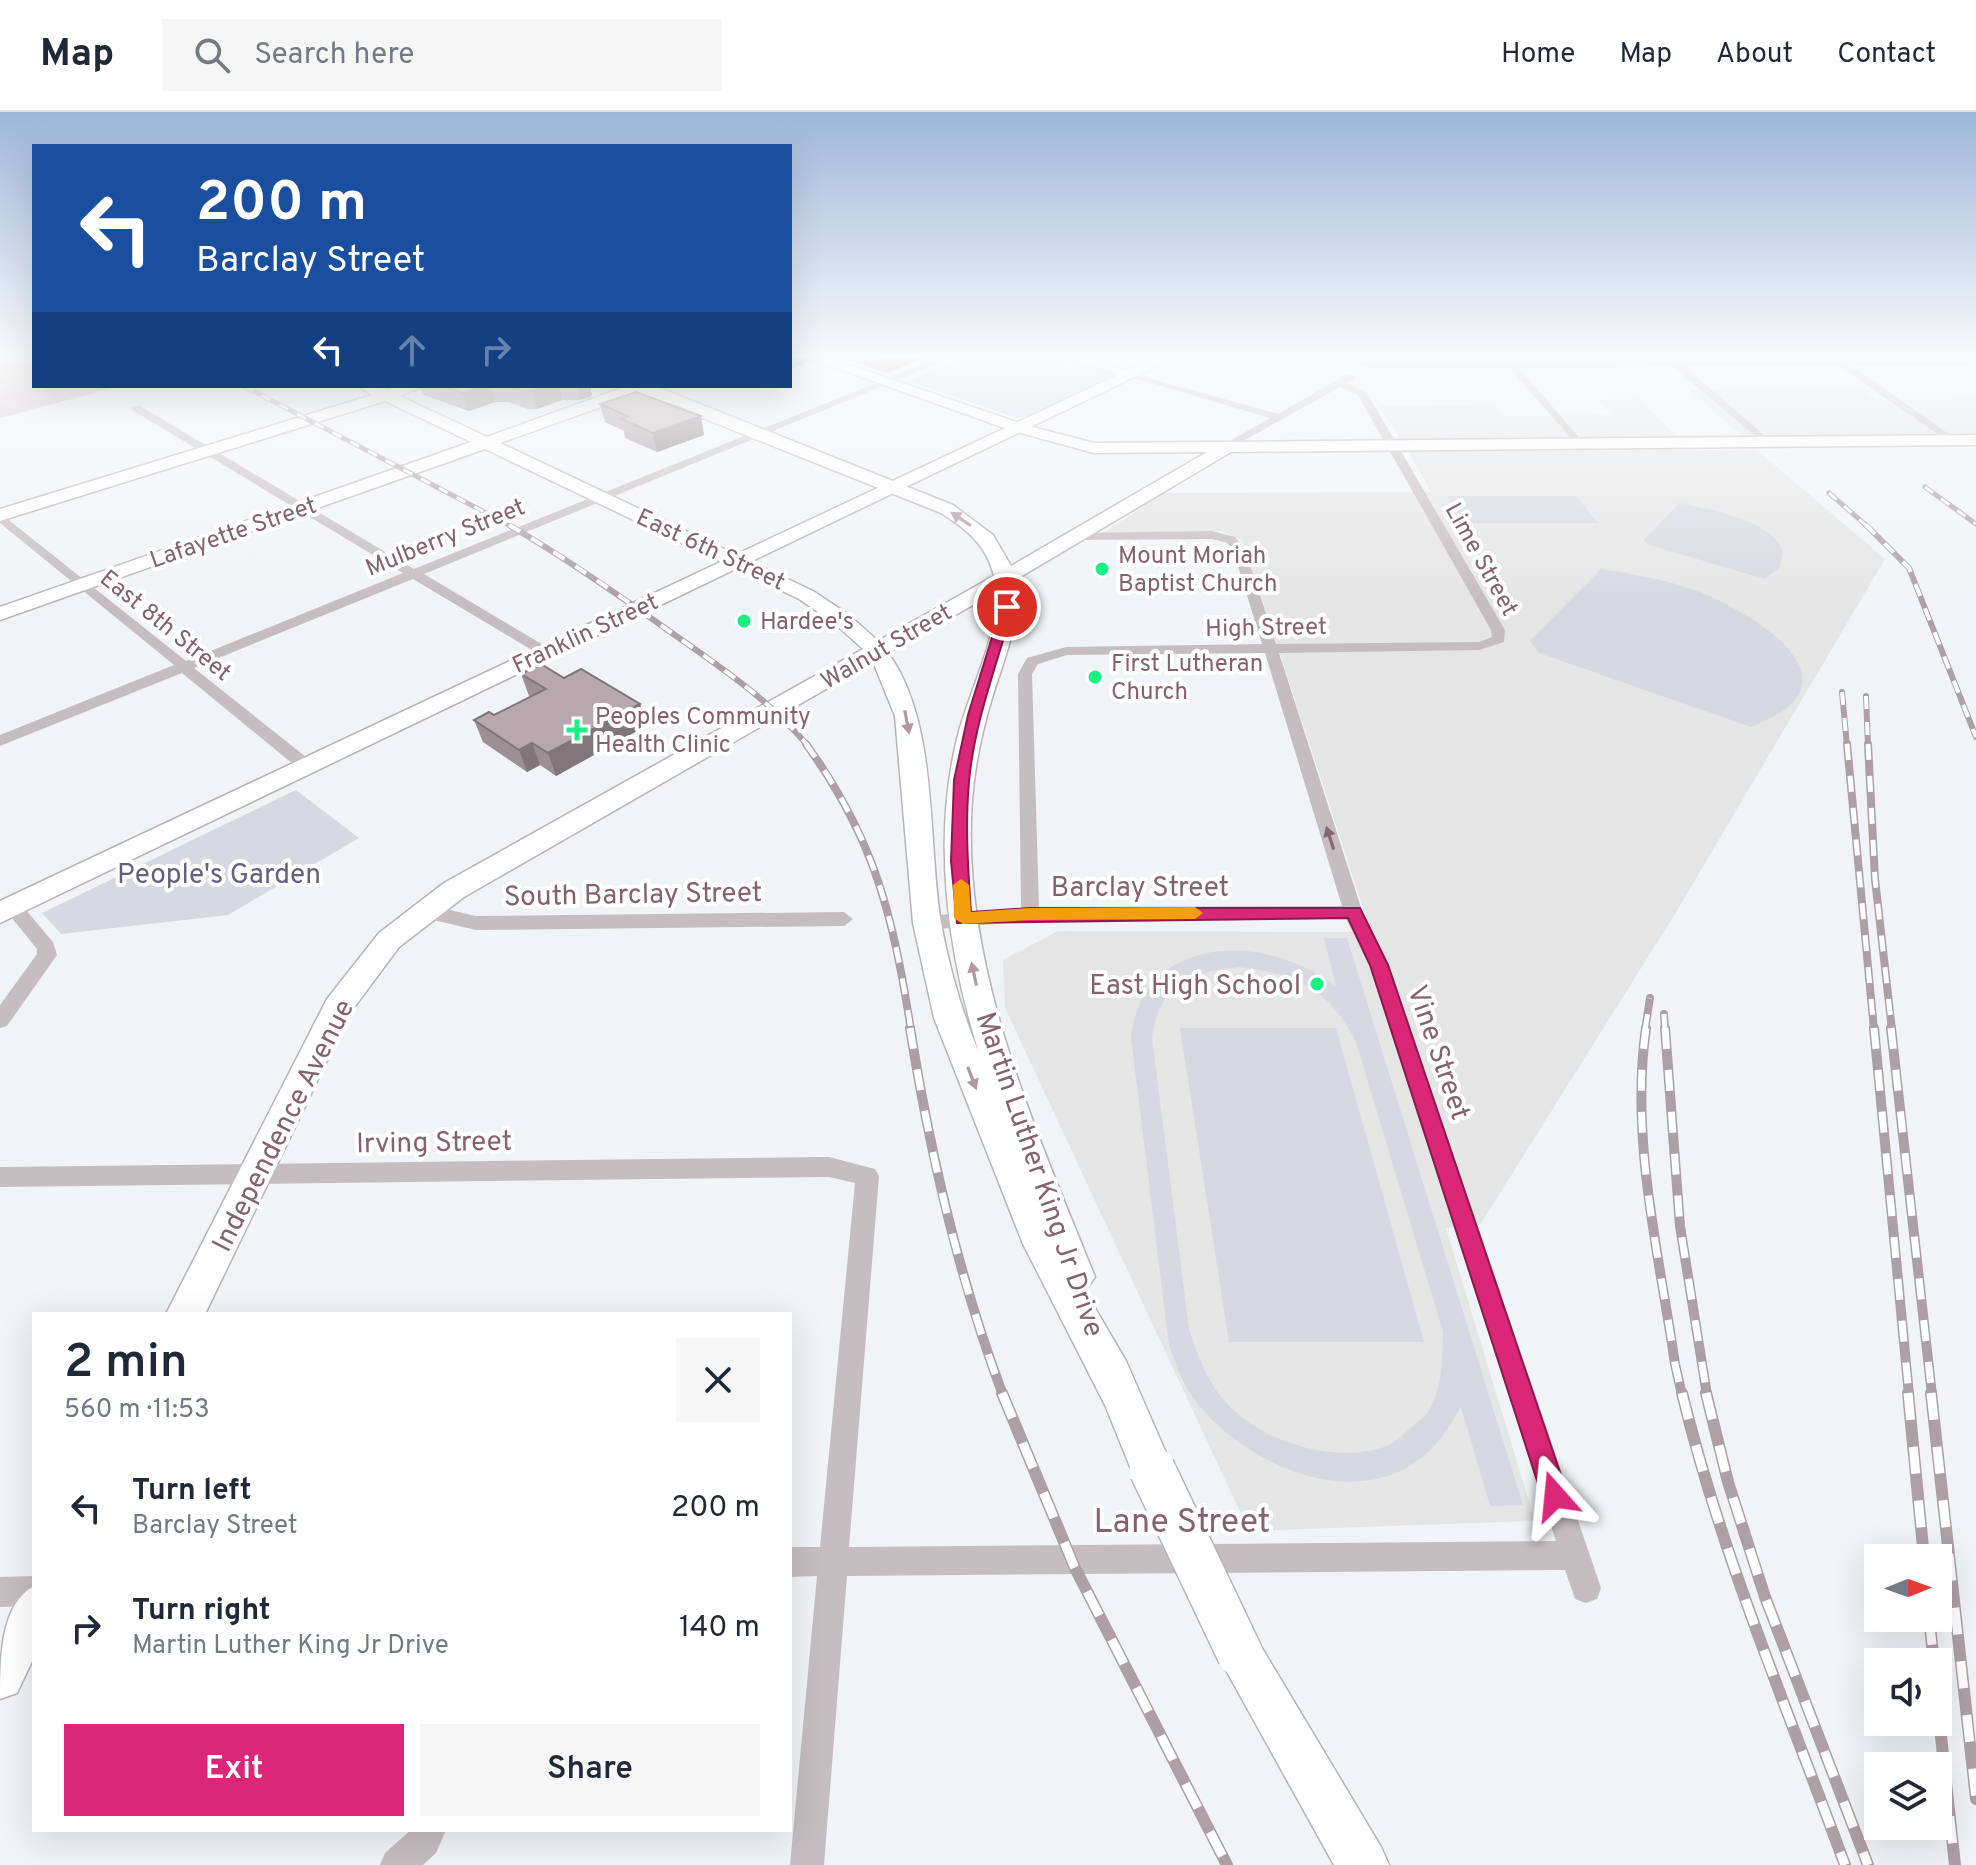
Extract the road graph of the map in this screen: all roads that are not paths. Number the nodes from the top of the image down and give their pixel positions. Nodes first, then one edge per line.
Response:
1 (189, 438) edge
2 (249, 438) edge
3 (475, 438) edge
4 (500, 438) edge
5 (749, 438) edge
6 (768, 438) edge
7 (998, 438) edge
8 (1056, 438) edge
9 (1244, 438) edge
10 (1388, 438) edge
11 (1574, 438) edge
12 (1761, 438) edge
13 (1947, 438) edge
14 (1976, 440) edge
15 (1952, 441) junction
16 (1766, 442) junction
17 (486, 443) junction
18 (1579, 444) junction
19 (1393, 446) junction
20 (1227, 447) junction
21 (210, 450) junction
22 (892, 487) junction
23 (601, 497) junction
24 (305, 507) junction
25 (0, 516) edge
26 (1076, 536) junction
27 (984, 538) junction
28 (736, 561) junction
29 (414, 573) junction
30 (1005, 578) junction
31 (82, 585) junction
32 (0, 614) edge
33 (1495, 643) joint
34 (1269, 649) junction
35 (878, 650) junction
36 (545, 652) junction
37 (181, 667) junction
38 (0, 741) edge
39 (305, 765) junction
40 (4, 910) edge
41 (424, 911) junction
42 (1354, 912) junction
43 (1030, 914) junction
44 (963, 918) junction
45 (844, 919) dead end
46 (927, 923) junction
47 (0, 1020) edge
48 (257, 1173) junction
49 (0, 1177) edge
50 (186, 1312) edge
51 (1118, 1391) junction
52 (1574, 1555) junction
53 (832, 1561) junction
54 (792, 1562) edge
55 (1586, 1588) dead end
56 (32, 1591) edge
57 (0, 1592) edge
58 (32, 1613) edge
59 (0, 1676) edge
60 (428, 1832) edge
61 (397, 1865) edge
62 (807, 1865) edge
63 (1363, 1865) edge

1 - 21 street
2 - 21 main road
3 - 17 main road, East 6th Street
4 - 17 main road, Lafayette Street
5 - 23 street, Mulberry Street
6 - 22 main road
7 - 22 main road, Franklin Street
8 - 20 main road
9 - 20 street, Walnut Street
10 - 19 street, Lime Street
11 - 18 street
12 - 16 street
13 - 15 street
14 - 15 main road
15 - 16 main road
16 - 18 main road
17 - 23 main road, East 6th Street
17 - 24 main road, Lafayette Street
18 - 19 main road
19 - 20 main road
19 - 33 street, Lime Street
20 - 26 main road, Walnut Street
21 - 24 street
21 - 25 main road
27 -> 22 main road
22 - 28 main road, Franklin Street
23 - 28 main road, East 6th Street
23 - 29 street, Mulberry Street
24 - 29 street
24 - 31 main road, Lafayette Street
25 - 31 street, East 8th Street
26 - 27 main road
26 - 30 main road, Walnut Street
26 - 34 street, Vine Street
27 - 30 main road
28 - 35 main road, East 6th Street
28 - 36 main road, Franklin Street
29 - 36 street
29 - 37 street, Mulberry Street
30 - 35 main road, Walnut Street
30 - 44 main road, Martin Luther King Jr Drive
31 - 32 main road, Lafayette Street
31 - 37 street, East 8th Street
33 - 34 street, High Street
42 -> 34 street, Vine Street
34 - 43 street, High Street
35 - 41 main road, Walnut Street
35 -> 46 main road, East 6th Street
36 - 39 main road, Franklin Street
37 - 38 street, Mulberry Street
37 - 39 street, East 8th Street
39 - 40 main road, Franklin Street
40 - 47 street
41 - 45 street, South Barclay Street
41 - 48 main road, Independence Avenue
42 - 43 street, Barclay Street
42 - 52 street, Vine Street
43 - 44 street, Barclay Street
44 - 46 street, Barclay Street
51 -> 44 main road, Martin Luther King Jr Drive
46 -> 51 main road, Martin Luther King Jr Drive
48 - 49 street, Irving Street
48 - 50 main road, Independence Avenue
48 - 53 street, Irving Street
51 - 63 main road, Martin Luther King Jr Drive, bridge
52 - 53 street, Lane Street
52 - 55 street, Vine Street
53 - 54 street, Lane Street
53 - 62 street
56 - 57 street
58 - 59 main road
60 - 61 street

